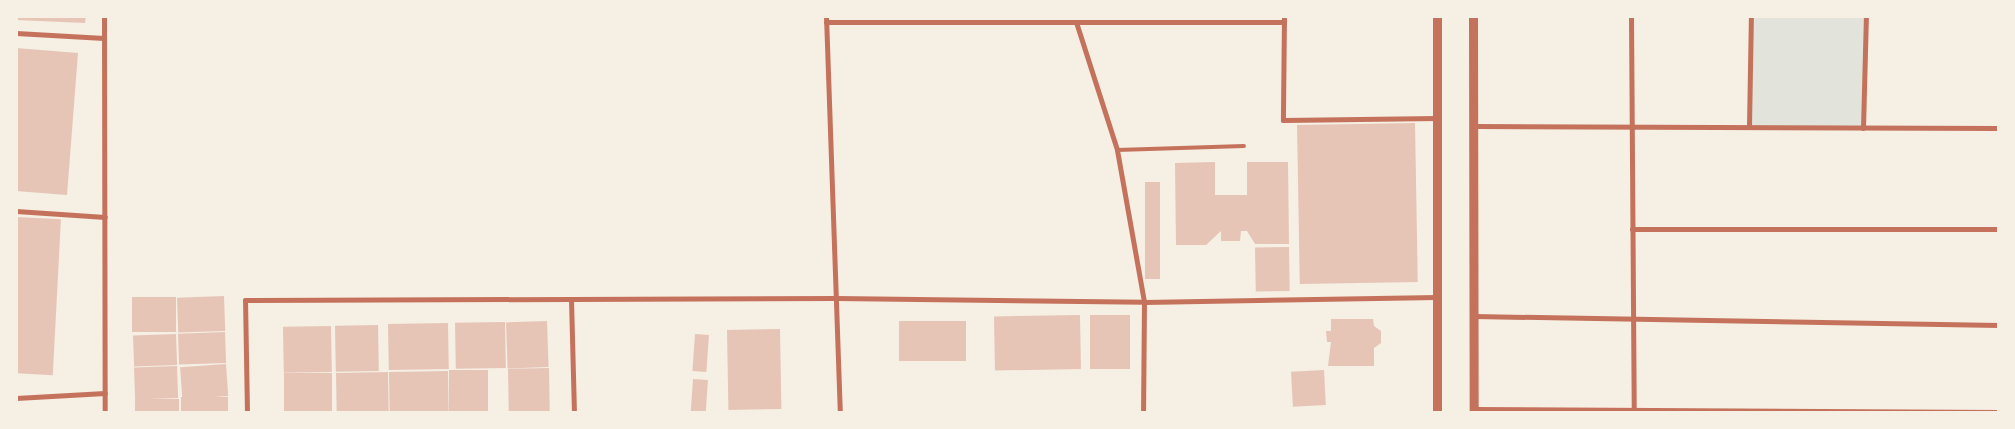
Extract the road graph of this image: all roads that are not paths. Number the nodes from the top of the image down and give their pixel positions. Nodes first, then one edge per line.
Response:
1 (104, 16) edge
2 (1437, 16) edge
3 (1473, 16) edge
4 (1631, 16) edge
5 (1751, 16) edge
6 (1866, 16) edge
7 (826, 19) edge
8 (1284, 19) edge
9 (1076, 22) junction
10 (16, 33) edge
11 (104, 38) junction
12 (1437, 118) junction
13 (1476, 126) junction
14 (1631, 126) junction
15 (1749, 126) junction
16 (1863, 128) junction
17 (1999, 128) edge
18 (1244, 146) dead end
19 (1117, 150) junction
20 (16, 211) edge
21 (105, 217) junction
22 (1632, 229) junction
23 (1999, 229) edge
24 (1438, 297) junction
25 (836, 298) junction
26 (571, 299) junction
27 (1144, 302) junction
28 (1474, 316) junction
29 (1633, 319) junction
30 (1999, 325) edge
31 (105, 393) junction
32 (16, 398) edge
33 (1474, 411) edge
34 (1634, 411) edge
35 (1999, 412) edge
36 (106, 413) edge
37 (247, 413) edge
38 (574, 413) edge
39 (840, 413) edge
40 (1143, 413) edge
41 (1437, 413) edge

1 - 11 street
2 - 12 street
3 - 13 street
4 - 14 street
5 - 15 street
6 - 16 street
7 - 9 street
7 - 25 street
8 - 9 street
8 - 12 street
9 - 19 street
10 - 11 street
11 - 21 street
12 - 24 street
13 - 14 street
13 - 28 street
14 - 15 street
14 - 22 street
15 - 16 street
16 - 17 street
18 - 19 lane
19 - 27 street
20 - 21 street
21 - 31 street
22 - 23 street
22 - 29 street
24 - 27 street
24 - 41 street
25 - 26 street
25 - 27 street
25 - 39 street
26 - 37 street
26 - 38 street
27 - 40 street
28 - 29 street
28 - 33 street
29 - 30 street
29 - 34 street
31 - 32 street
31 - 36 street
33 - 34 street
34 - 35 street

